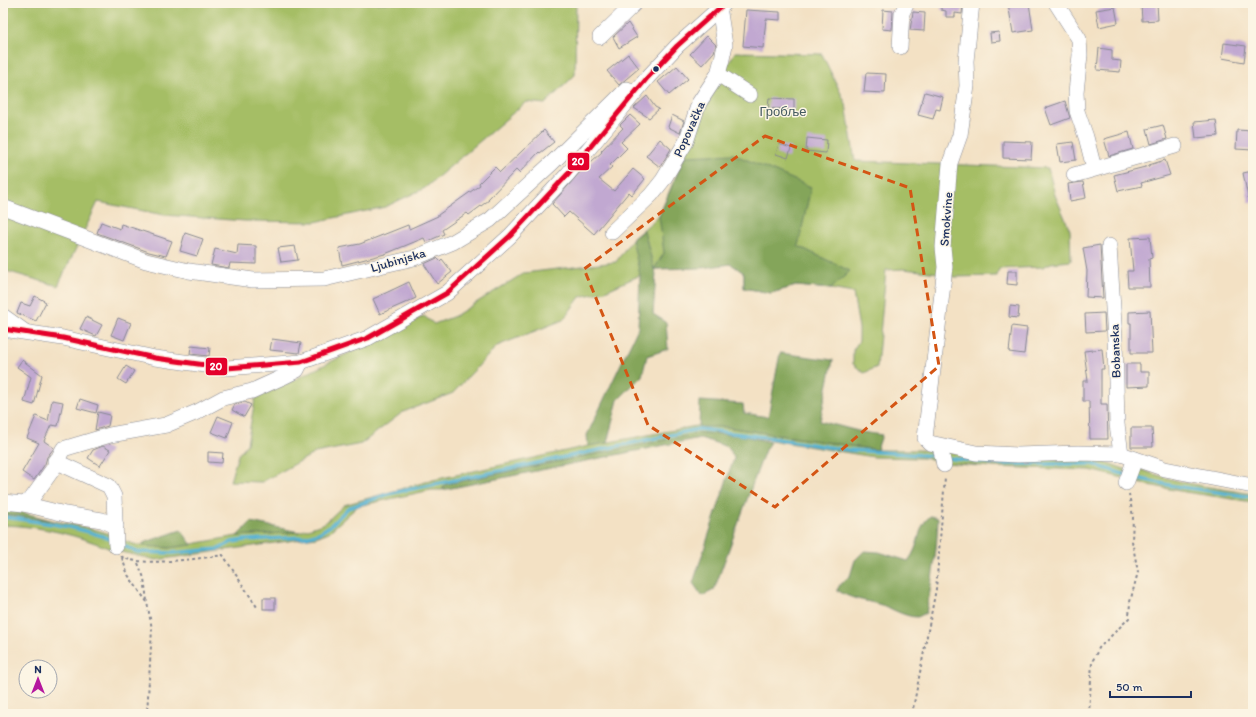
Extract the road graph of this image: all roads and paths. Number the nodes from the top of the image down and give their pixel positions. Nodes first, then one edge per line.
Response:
1 (635, 3) edge
2 (907, 3) edge
3 (972, 3) edge
4 (1056, 3) edge
5 (722, 5) edge
6 (600, 37) dead end
7 (900, 47) dead end
8 (718, 74) junction
9 (648, 77) junction
10 (750, 96) dead end
11 (1175, 146) dead end
12 (1094, 168) junction
13 (1074, 175) dead end
14 (3, 207) edge
15 (612, 232) dead end
16 (1109, 246) dead end
17 (3, 316) edge
18 (3, 329) edge
19 (26, 332) junction
20 (301, 362) junction
21 (940, 448) junction
22 (1128, 457) junction
23 (56, 461) junction
24 (944, 465) joint
25 (1126, 483) joint
26 (1253, 486) edge
27 (3, 502) edge
28 (24, 504) junction
29 (116, 526) junction
30 (119, 552) junction
31 (138, 562) junction
32 (147, 602) junction
33 (257, 607) dead end
34 (147, 714) edge
35 (912, 714) edge
36 (1089, 714) edge

1 - 6 street
2 - 7 street
3 - 21 street, Smokvine
4 - 12 street
5 - 8 street, Popovačka
5 - 9 street
8 - 10 street
8 - 15 street, Popovačka
9 - 14 street, Ljubinjska
9 - 20 street
11 - 12 street
12 - 13 street
16 - 22 street, Bobanska
17 - 19 street
18 - 19 street
19 - 20 street
20 - 23 street
21 - 22 street
21 - 24 street
22 - 25 street
22 - 26 street
23 - 28 street
23 - 29 street
24 - 35 path
25 - 36 path
27 - 28 street
28 - 29 street
29 - 30 street
30 - 31 path
30 - 32 path
31 - 32 path
31 - 33 path
32 - 34 path

